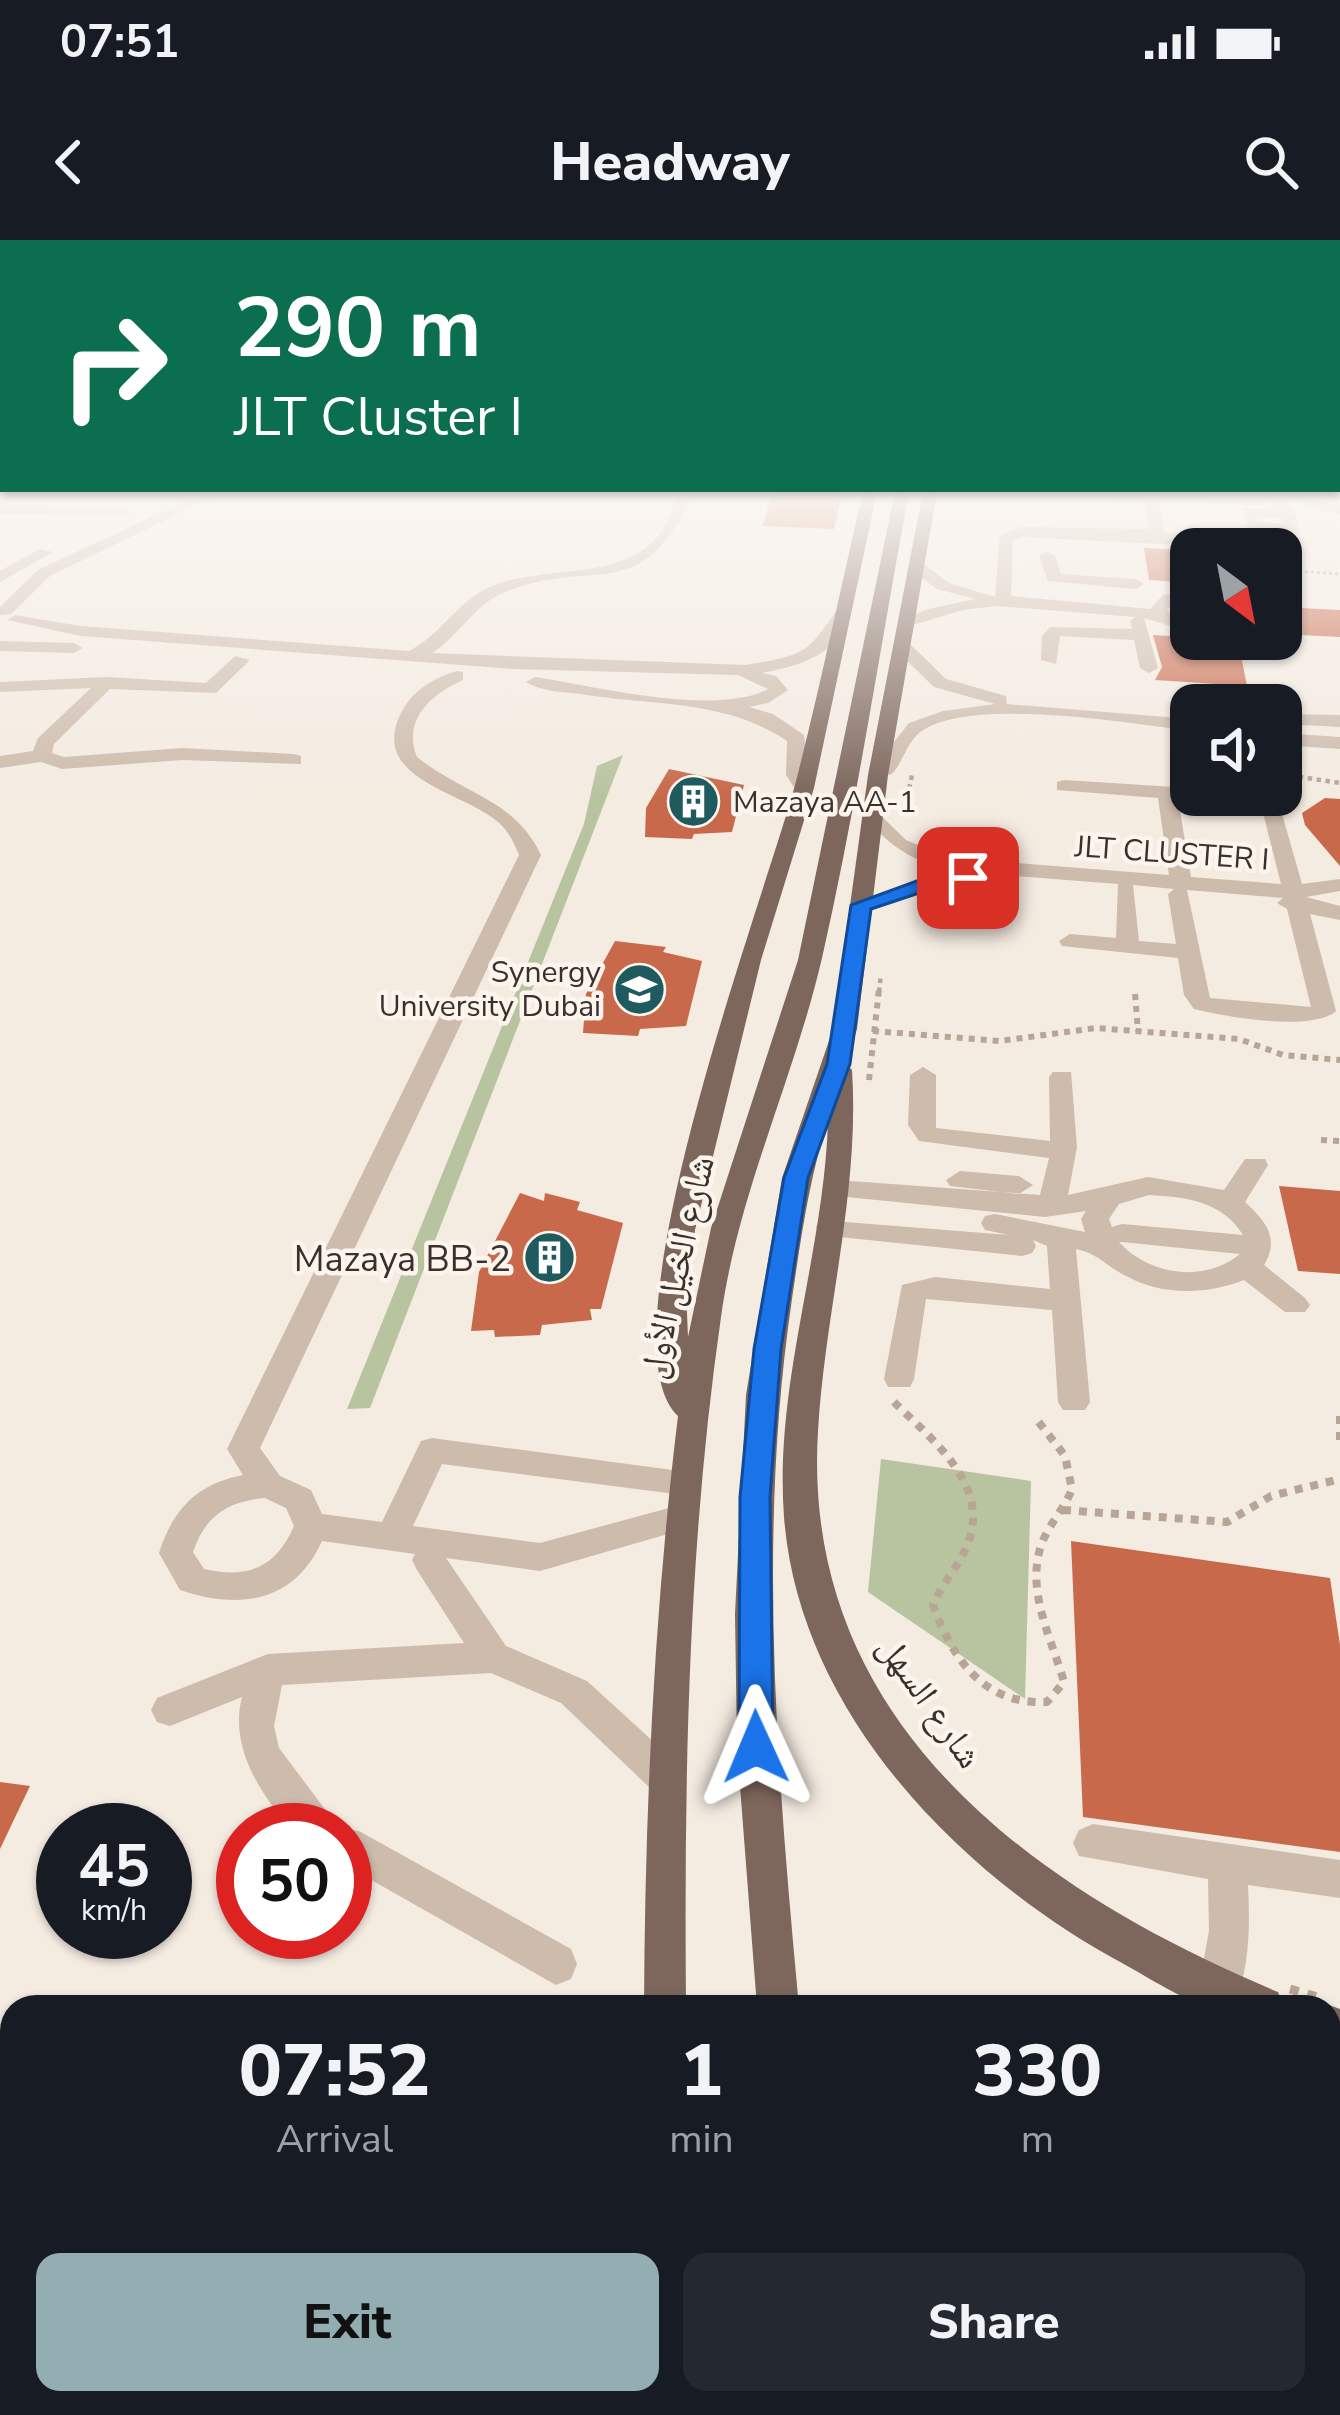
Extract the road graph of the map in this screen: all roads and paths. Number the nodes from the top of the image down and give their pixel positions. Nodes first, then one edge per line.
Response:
1 (51, 594) edge
2 (490, 594) edge
3 (848, 594) edge
4 (882, 594) edge
5 (916, 594) edge
6 (1007, 594) edge
7 (1083, 594) edge
8 (1128, 594) edge
9 (1170, 605) edge
10 (1121, 607) junction
11 (942, 609) junction
12 (844, 611) junction
13 (1170, 611) edge
14 (7, 613) edge
15 (908, 624) junction
16 (106, 633) junction
17 (1142, 633) junction
18 (448, 638) junction
19 (0, 643) edge
20 (902, 646) junction
21 (85, 649) junction
22 (0, 660) edge
23 (241, 660) junction
24 (1050, 660) dead end
25 (473, 661) junction
26 (406, 664) junction
27 (1149, 668) dead end
28 (728, 670) junction
29 (457, 676) junction
30 (107, 682) junction
31 (0, 687) edge
32 (426, 689) junction
33 (706, 702) junction
34 (966, 703) junction
35 (1170, 713) edge
36 (1302, 720) edge
37 (1340, 721) edge
38 (1170, 722) edge
39 (1302, 736) edge
40 (1340, 739) edge
41 (42, 756) junction
42 (294, 760) dead end
43 (911, 760) dead end
44 (3, 767) edge
45 (878, 776) junction
46 (1302, 777) edge
47 (1340, 783) edge
48 (1064, 786) dead end
49 (804, 788) junction
50 (1167, 792) junction
51 (1170, 792) edge
52 (1274, 816) edge
53 (877, 819) junction
54 (908, 826) dead end
55 (984, 857) dead end
56 (1340, 885) edge
57 (915, 887) junction
58 (1125, 889) junction
59 (1180, 889) junction
60 (986, 892) dead end
61 (1297, 898) junction
62 (861, 905) junction
63 (1340, 914) edge
64 (1070, 941) dead end
65 (1128, 946) junction
66 (1189, 952) junction
67 (883, 961) dead end
68 (1135, 994) dead end
69 (1138, 1031) junction
70 (876, 1032) junction
71 (842, 1047) junction
72 (1340, 1060) edge
73 (922, 1075) dead end
74 (1062, 1077) dead end
75 (866, 1100) dead end
76 (1321, 1140) dead end
77 (1340, 1142) edge
78 (1063, 1154) junction
79 (1255, 1165) dead end
80 (1019, 1185) dead end
81 (835, 1197) junction
82 (1230, 1203) junction
83 (1048, 1220) junction
84 (1116, 1225) junction
85 (1022, 1246) dead end
86 (1254, 1249) junction
87 (1066, 1293) junction
88 (1295, 1305) dead end
89 (897, 1390) joint
90 (1075, 1402) dead end
91 (1034, 1416) dead end
92 (1340, 1416) edge
93 (691, 1426) junction
94 (1340, 1443) edge
95 (243, 1449) junction
96 (1340, 1479) edge
97 (683, 1482) junction
98 (268, 1485) junction
99 (213, 1496) junction
100 (1063, 1510) junction
101 (680, 1517) junction
102 (311, 1526) junction
103 (392, 1536) junction
104 (429, 1560) dead end
105 (493, 1657) junction
106 (268, 1670) junction
107 (170, 1710) dead end
108 (665, 1777) junction
109 (297, 1803) edge
110 (1093, 1844) dead end
111 (372, 1859) edge
112 (1227, 1862) junction
113 (1340, 1879) edge
114 (556, 1964) dead end
115 (1219, 1990) junction
116 (665, 1995) edge
117 (777, 1995) edge
118 (1262, 1995) edge

1 - 16 street
2 - 18 street
3 - 12 main road
4 - 93 main road, شارع الخيل الأول
5 - 15 main road
6 - 10 street
7 - 10 street
8 - 10 street
9 - 10 street
10 - 11 street
10 - 11 street
10 - 17 street
11 - 15 street
12 - 28 street
12 - 49 main road
13 - 17 street
14 - 16 street
14 - 19 street
15 - 20 main road
16 - 26 street
17 - 24 street
17 - 27 street
18 - 25 street
18 - 26 street
19 - 21 street
20 - 34 street
20 - 45 main road
21 - 22 street
21 - 23 street
23 - 26 street
23 - 30 street
25 - 26 street
25 - 28 street
26 - 29 street
26 - 32 street
28 - 33 street
29 - 32 street
29 - 33 street
30 - 31 street
30 - 41 street
32 - 95 street
33 - 49 street
34 - 35 street
34 - 38 street
34 - 45 street
36 - 37 street
39 - 40 street
41 - 42 street
41 - 44 street
43 - 54 path
45 - 53 main road
46 - 47 path
48 - 50 street
49 - 93 main road
50 - 51 street
50 - 59 street
52 - 61 street
53 - 55 street
53 - 59 street, JLT CLUSTER I
53 - 62 main road
56 - 61 street
56 - 63 street
57 - 58 street, JLT CLUSTER I
57 - 60 street
57 - 62 street, JLT CLUSTER I
58 - 59 street, JLT CLUSTER I
58 - 65 street
59 - 61 street, JLT CLUSTER I
59 - 66 street
61 - 63 street
61 - 66 street
62 - 71 main road
64 - 65 street
65 - 66 street
67 - 70 path
68 - 69 path
69 - 70 path
69 - 72 path
70 - 71 path
70 - 75 path
71 - 81 main road, شارع السهل
71 - 117 main road
73 - 78 street
74 - 78 street
76 - 77 path
78 - 83 street
78 - 84 street
79 - 82 street
80 - 81 street
81 - 83 street
81 - 85 street
81 - 115 main road, شارع السهل
82 - 84 street
82 - 86 street
83 - 84 street
83 - 84 street
83 - 87 street
84 - 86 street
84 - 86 street
84 - 87 street
86 - 88 street
87 - 89 street
87 - 90 street
89 - 100 path
91 - 100 path
92 - 94 path
93 - 97 main road, شارع الخيل الأول
95 - 98 street
95 - 99 street
96 - 100 path
97 - 101 main road, شارع الخيل الأول
97 - 103 street
98 - 99 street
98 - 102 street
99 - 102 street
101 - 103 street
101 - 108 main road, شارع الخيل الأول
102 - 103 street
104 - 105 street
105 - 106 street
105 - 108 street
106 - 107 street
106 - 109 street
108 - 116 main road, شارع الخيل الأول
110 - 112 street
111 - 114 street
112 - 113 street
112 - 115 street
115 - 118 main road, شارع السهل

